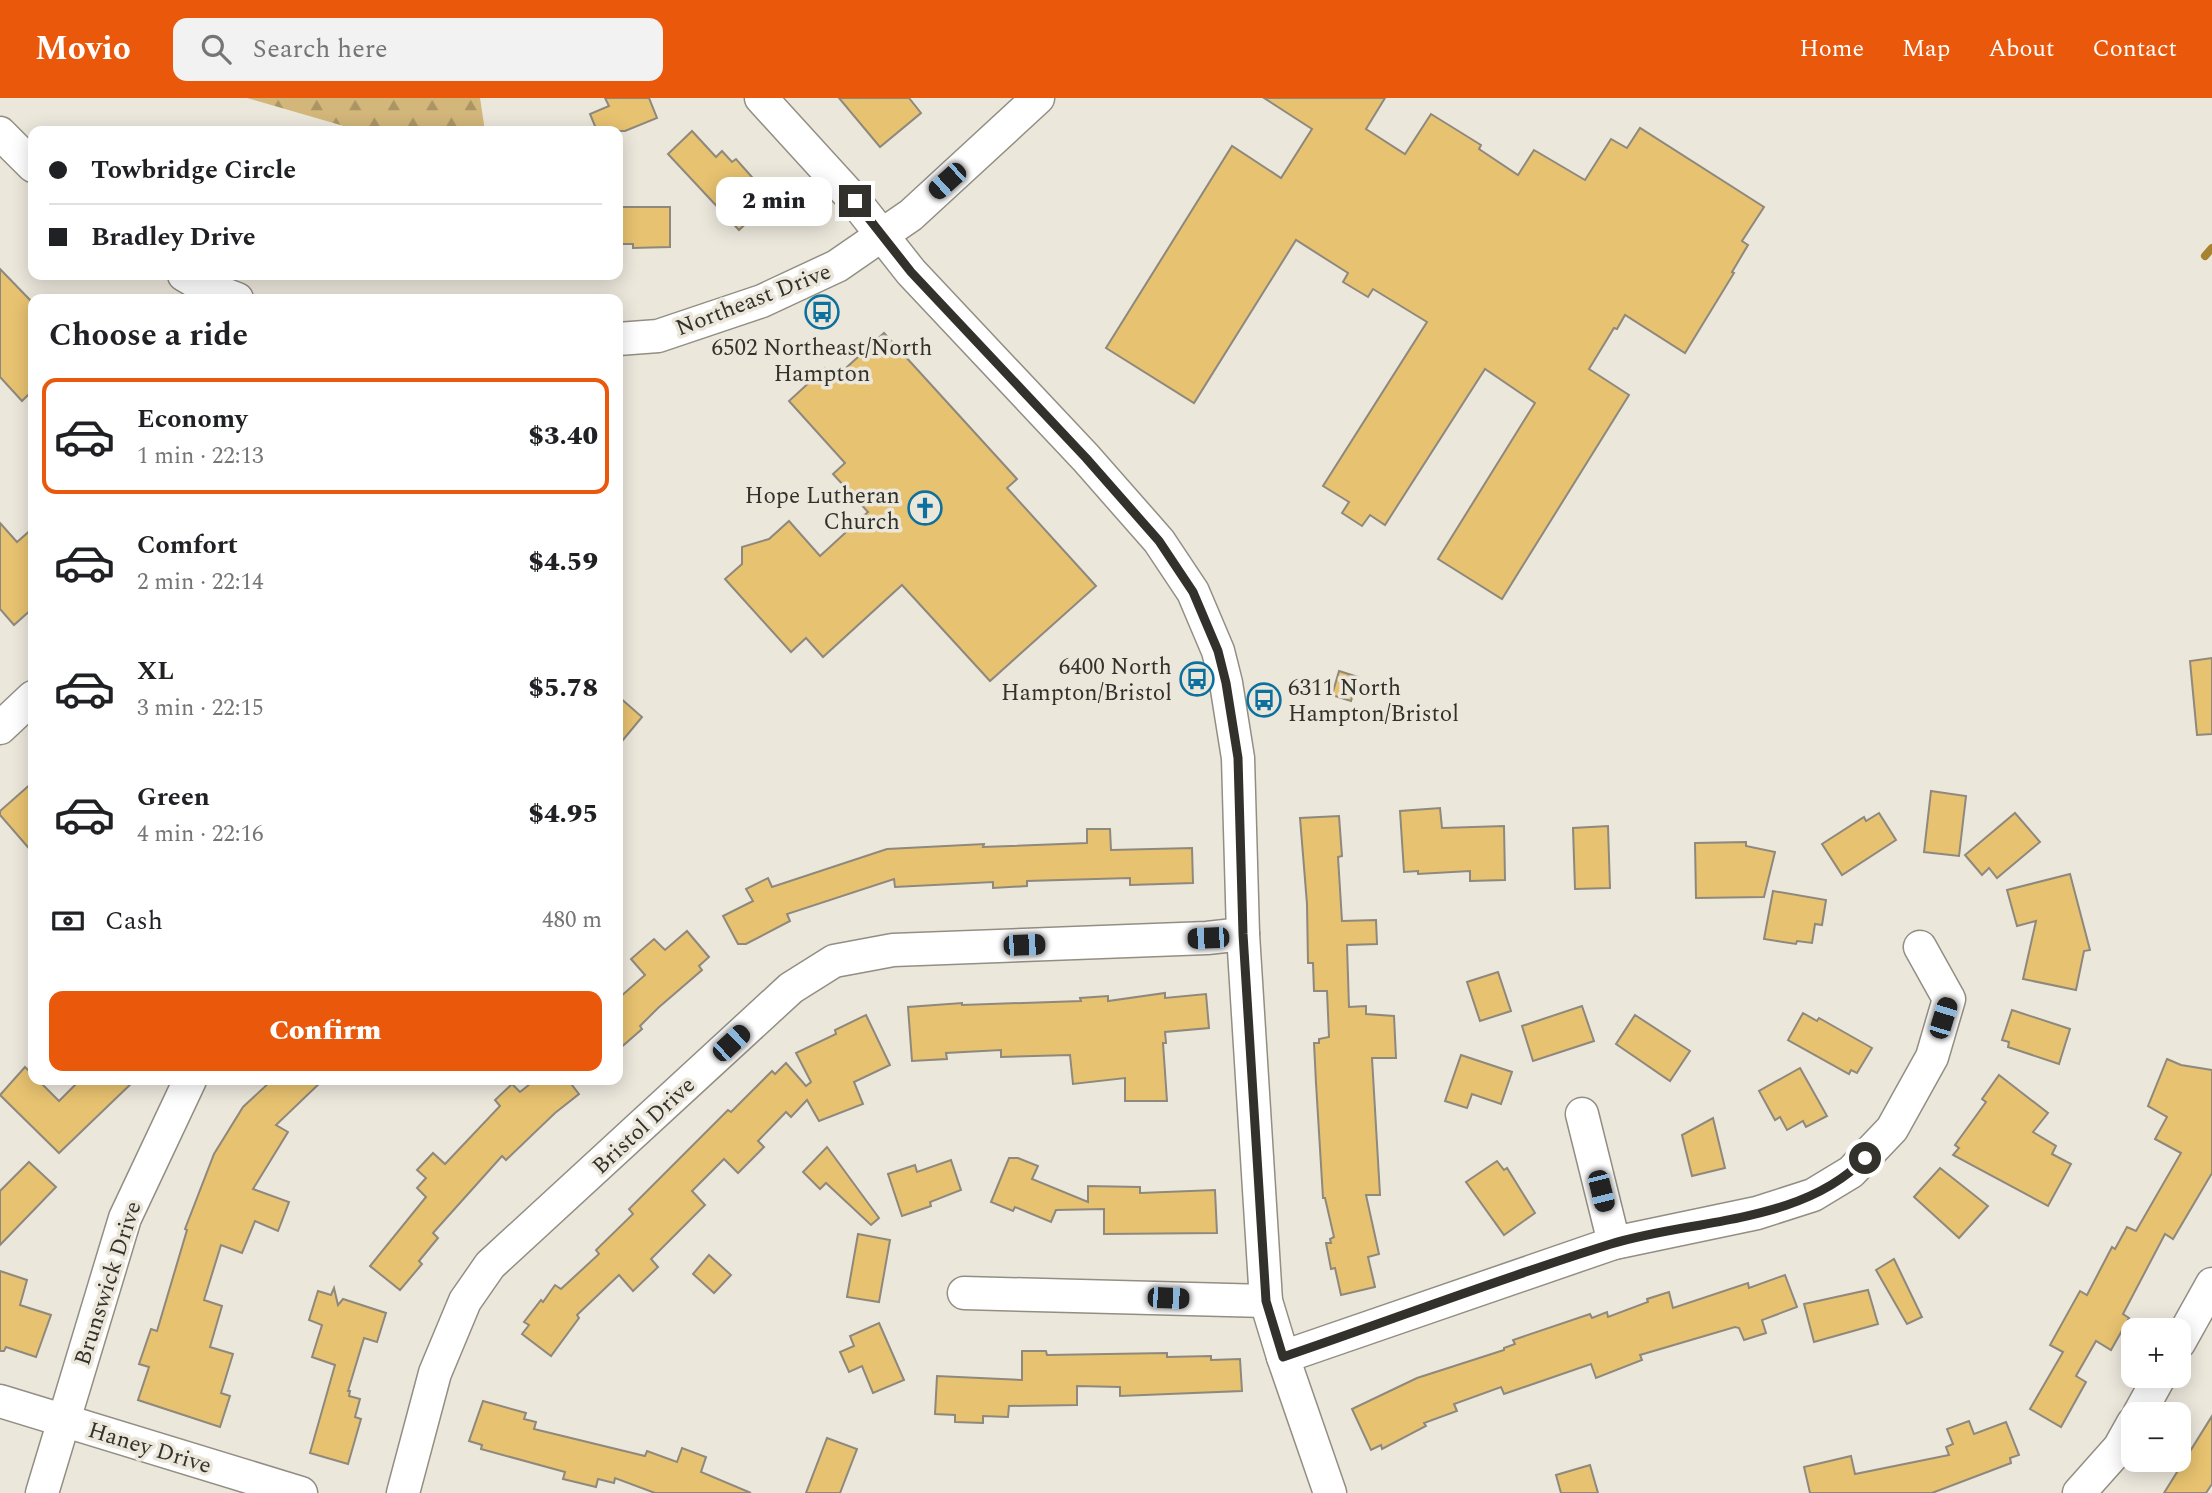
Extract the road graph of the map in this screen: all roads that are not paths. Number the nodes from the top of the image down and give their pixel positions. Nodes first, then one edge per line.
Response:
1 (761, 98) edge
2 (1038, 98) edge
3 (0, 133) edge
4 (28, 161) edge
5 (882, 236) junction
6 (192, 280) edge
7 (224, 294) edge
8 (623, 339) edge
9 (28, 702) edge
10 (0, 728) edge
11 (1243, 934) junction
12 (1920, 947) dead end
13 (188, 1085) edge
14 (1582, 1114) dead end
15 (1614, 1243) junction
16 (2212, 1284) edge
17 (964, 1293) dead end
18 (1266, 1301) junction
19 (2191, 1322) edge
20 (1283, 1357) junction
21 (0, 1401) edge
22 (63, 1421) junction
23 (2121, 1444) edge
24 (41, 1493) edge
25 (301, 1493) edge
26 (403, 1493) edge
27 (1330, 1493) edge
28 (2079, 1493) edge

1 - 5 street
2 - 5 street, Northeast Drive
3 - 4 street
5 - 8 street, Northeast Drive
5 - 11 street
6 - 7 street
9 - 10 street
11 - 18 street
11 - 26 street, Bristol Drive
12 - 15 street
13 - 22 street, Brunswick Drive
14 - 15 street
15 - 20 street
16 - 19 street
17 - 18 street
18 - 20 street
20 - 27 street
21 - 22 street, Haney Drive
22 - 24 street, Brunswick Drive
22 - 25 street, Haney Drive
23 - 28 street

